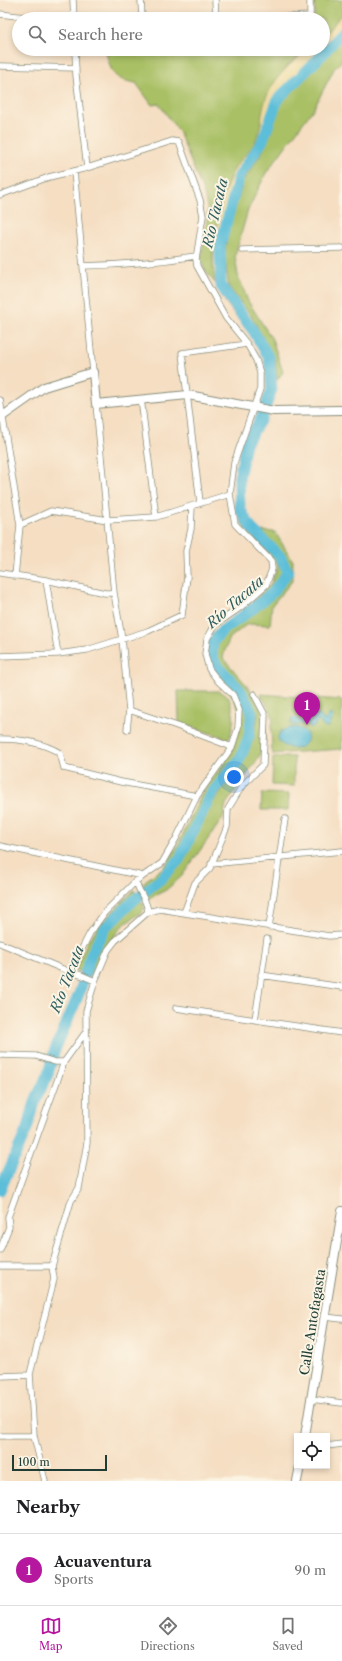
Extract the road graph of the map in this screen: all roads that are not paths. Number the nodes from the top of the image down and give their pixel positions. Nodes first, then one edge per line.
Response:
1 (74, 0) edge
2 (141, 0) edge
3 (215, 0) edge
4 (310, 0) edge
5 (74, 12) edge
6 (142, 12) edge
7 (216, 12) edge
8 (310, 12) edge
9 (0, 14) edge
10 (12, 15) edge
11 (76, 56) edge
12 (0, 66) edge
13 (76, 68) junction
14 (87, 168) junction
15 (74, 171) junction
16 (0, 195) edge
17 (342, 248) edge
18 (242, 250) dead end
19 (196, 256) junction
20 (83, 266) junction
21 (247, 344) junction
22 (93, 372) junction
23 (188, 395) junction
24 (141, 399) junction
25 (0, 400) edge
26 (96, 404) junction
27 (262, 408) junction
28 (342, 410) edge
29 (1, 417) edge
30 (230, 494) junction
31 (200, 502) junction
32 (192, 506) junction
33 (156, 517) junction
34 (108, 520) junction
35 (20, 525) junction
36 (0, 573) edge
37 (15, 576) junction
38 (46, 580) junction
39 (114, 593) junction
40 (122, 638) junction
41 (58, 654) junction
42 (0, 656) edge
43 (254, 694) dead end
44 (129, 710) junction
45 (127, 730) dead end
46 (0, 739) edge
47 (232, 747) junction
48 (197, 796) junction
49 (285, 819) dead end
50 (0, 846) edge
51 (342, 851) edge
52 (279, 857) junction
53 (211, 864) junction
54 (143, 876) junction
55 (136, 881) junction
56 (148, 912) junction
57 (184, 913) junction
58 (269, 927) junction
59 (342, 935) edge
60 (267, 939) dead end
61 (0, 943) edge
62 (70, 972) junction
63 (261, 974) junction
64 (92, 980) junction
65 (342, 987) edge
66 (176, 1008) dead end
67 (255, 1020) junction
68 (85, 1033) junction
69 (342, 1033) edge
70 (0, 1056) edge
71 (64, 1062) junction
72 (342, 1211) edge
73 (0, 1250) edge
74 (0, 1266) edge
75 (52, 1266) junction
76 (325, 1317) junction
77 (342, 1319) edge
78 (30, 1375) junction
79 (0, 1376) edge
80 (311, 1399) junction
81 (342, 1403) edge
82 (305, 1433) edge
83 (0, 1436) edge
84 (34, 1436) junction
85 (342, 1444) edge
86 (330, 1446) edge
87 (299, 1469) edge
88 (44, 1481) edge
89 (297, 1481) edge

1 - 5 street
2 - 6 street
3 - 7 street
4 - 8 street
9 - 10 street
11 - 13 street
12 - 13 street
13 - 14 street
14 - 15 street
14 - 19 street
15 - 16 street
15 - 20 street
17 - 18 street
19 - 20 street
19 - 21 street
20 - 22 street
21 - 23 street
21 - 27 street
22 - 26 street
22 - 29 street
23 - 24 street
23 - 27 street
23 - 31 street
24 - 26 street
24 - 33 street
25 - 29 street
26 - 34 street
27 - 28 street
27 - 30 street
29 - 35 street
30 - 31 street
30 - 47 street
31 - 32 street
32 - 33 street
32 - 40 street
33 - 34 street
34 - 35 street
34 - 39 street
35 - 37 street
36 - 37 street
37 - 38 street
38 - 39 street
38 - 41 street
39 - 40 street
40 - 41 street
40 - 44 street
41 - 42 street
43 - 53 street
44 - 45 street
44 - 47 street
46 - 48 street
47 - 48 street
48 - 54 street
49 - 52 street
50 - 54 street
51 - 52 street
52 - 53 street
52 - 58 street
53 - 57 street
54 - 55 street
55 - 56 street
55 - 62 street
56 - 57 street
56 - 64 street
57 - 58 street
58 - 59 street
60 - 63 street
61 - 62 street
62 - 64 street
63 - 65 street
63 - 67 street
64 - 68 street
66 - 67 street
67 - 69 street
68 - 71 street
68 - 75 street
70 - 71 street
71 - 73 street
72 - 76 street, Calle Antofagasta
74 - 75 street
75 - 78 street
76 - 77 street
76 - 80 street, Calle Antofagasta
78 - 79 street
78 - 84 street
80 - 81 street
80 - 82 street, Calle Antofagasta
83 - 84 street
84 - 88 street
85 - 86 street
87 - 89 street

